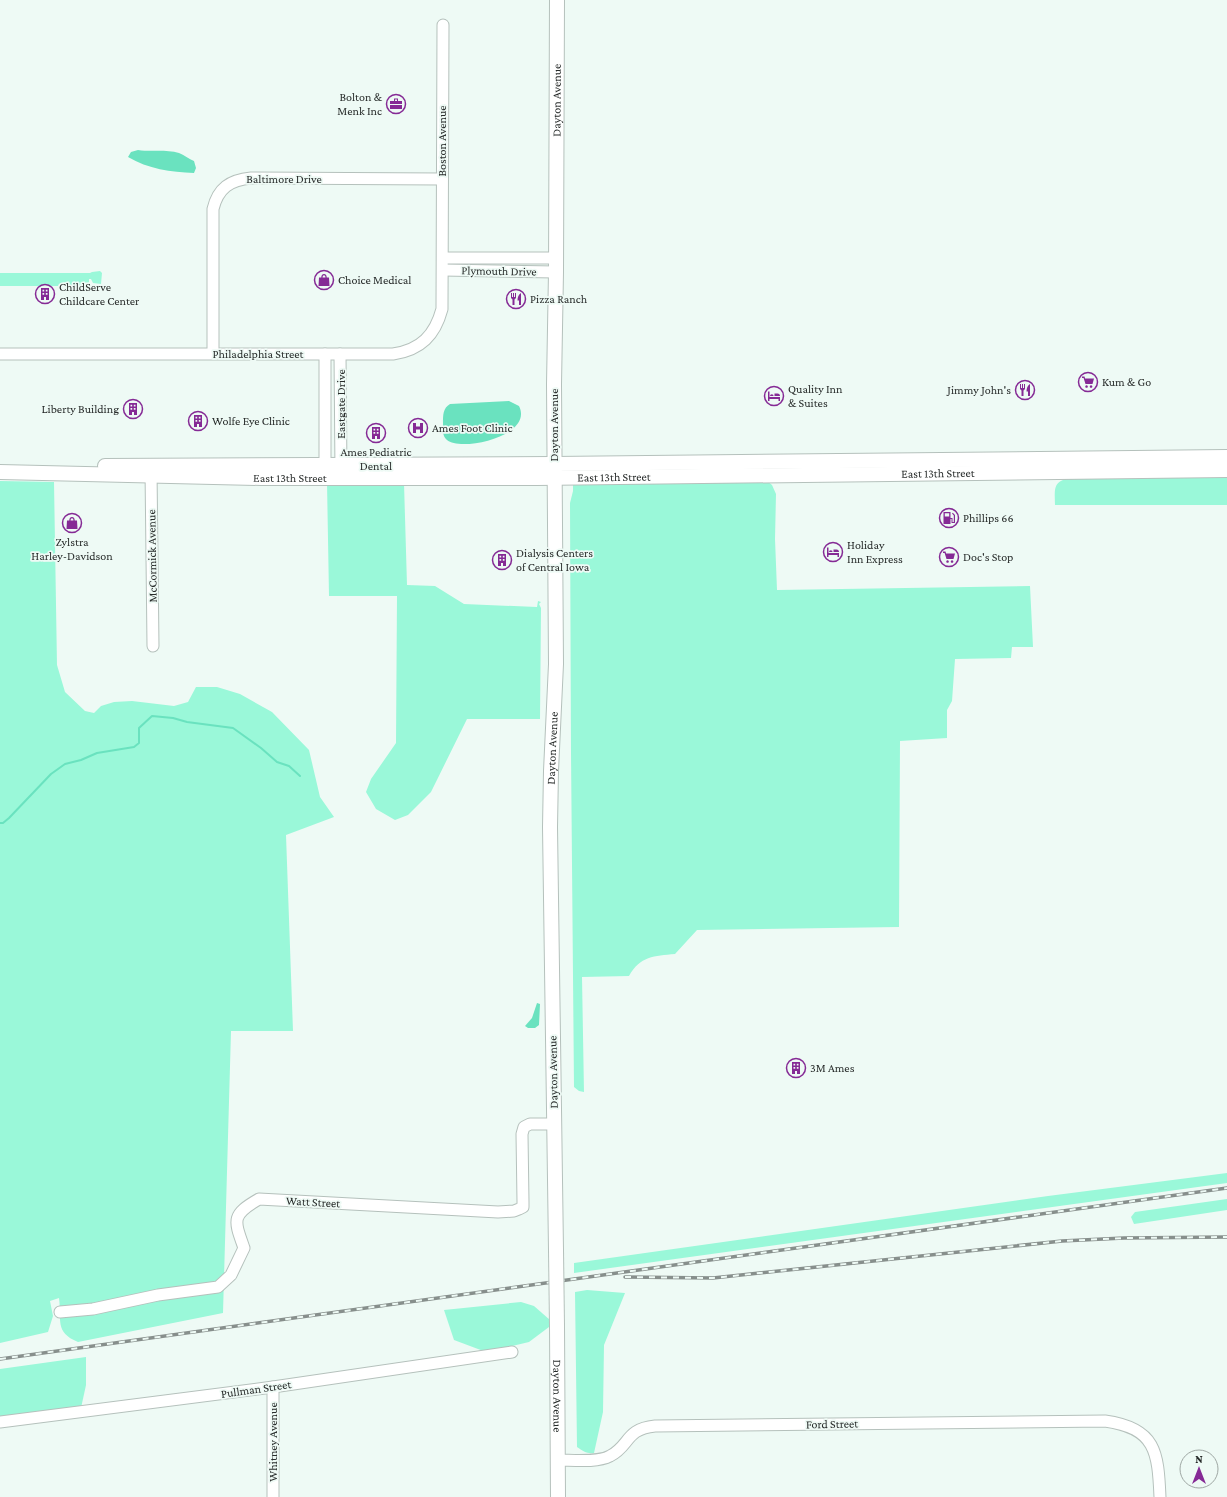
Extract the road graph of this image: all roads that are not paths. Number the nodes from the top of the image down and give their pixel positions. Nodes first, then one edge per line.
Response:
1 (557, 0) edge
2 (443, 25) dead end
3 (442, 179) junction
4 (443, 258) junction
5 (556, 258) junction
6 (442, 270) junction
7 (556, 272) junction
8 (213, 353) junction
9 (0, 354) edge
10 (325, 354) junction
11 (340, 354) junction
12 (1227, 456) edge
13 (0, 469) edge
14 (554, 470) junction
15 (1227, 470) edge
16 (151, 471) junction
17 (325, 471) junction
18 (341, 471) junction
19 (0, 472) edge
20 (153, 646) dead end
21 (554, 1124) junction
22 (60, 1312) dead end
23 (512, 1352) dead end
24 (273, 1387) junction
25 (0, 1422) edge
26 (558, 1460) junction
27 (273, 1497) edge
28 (558, 1497) edge
29 (1160, 1497) edge

1 - 5 main road, Dayton Avenue
2 - 3 street, Boston Avenue
3 - 4 street, Boston Avenue
3 - 8 street, Baltimore Drive
4 - 5 street, Plymouth Drive
4 - 6 street, Philadelphia Street
5 - 7 main road, Dayton Avenue
6 - 7 street, Plymouth Drive
6 - 11 street, Philadelphia Street
7 - 14 main road, Dayton Avenue
8 - 9 street, Philadelphia Street
8 - 10 street, Philadelphia Street
10 - 11 street, Philadelphia Street
10 - 17 street, Eastgate Drive
11 - 18 street, Eastgate Drive
12 - 14 main road, East 13th Street
13 - 16 main road, East 13th Street
14 - 15 main road, East 13th Street
14 - 18 main road, East 13th Street
14 - 21 main road, Dayton Avenue
16 - 17 main road, East 13th Street
16 - 19 main road, East 13th Street
16 - 20 street, McCormick Avenue
17 - 18 main road, East 13th Street
21 - 22 street, Watt Street
21 - 26 main road, Dayton Avenue, bridge
23 - 24 street, Pullman Street
24 - 25 street, Pullman Street
24 - 27 street, Whitney Avenue
26 - 28 main road, Dayton Avenue
26 - 29 street, Ford Street

